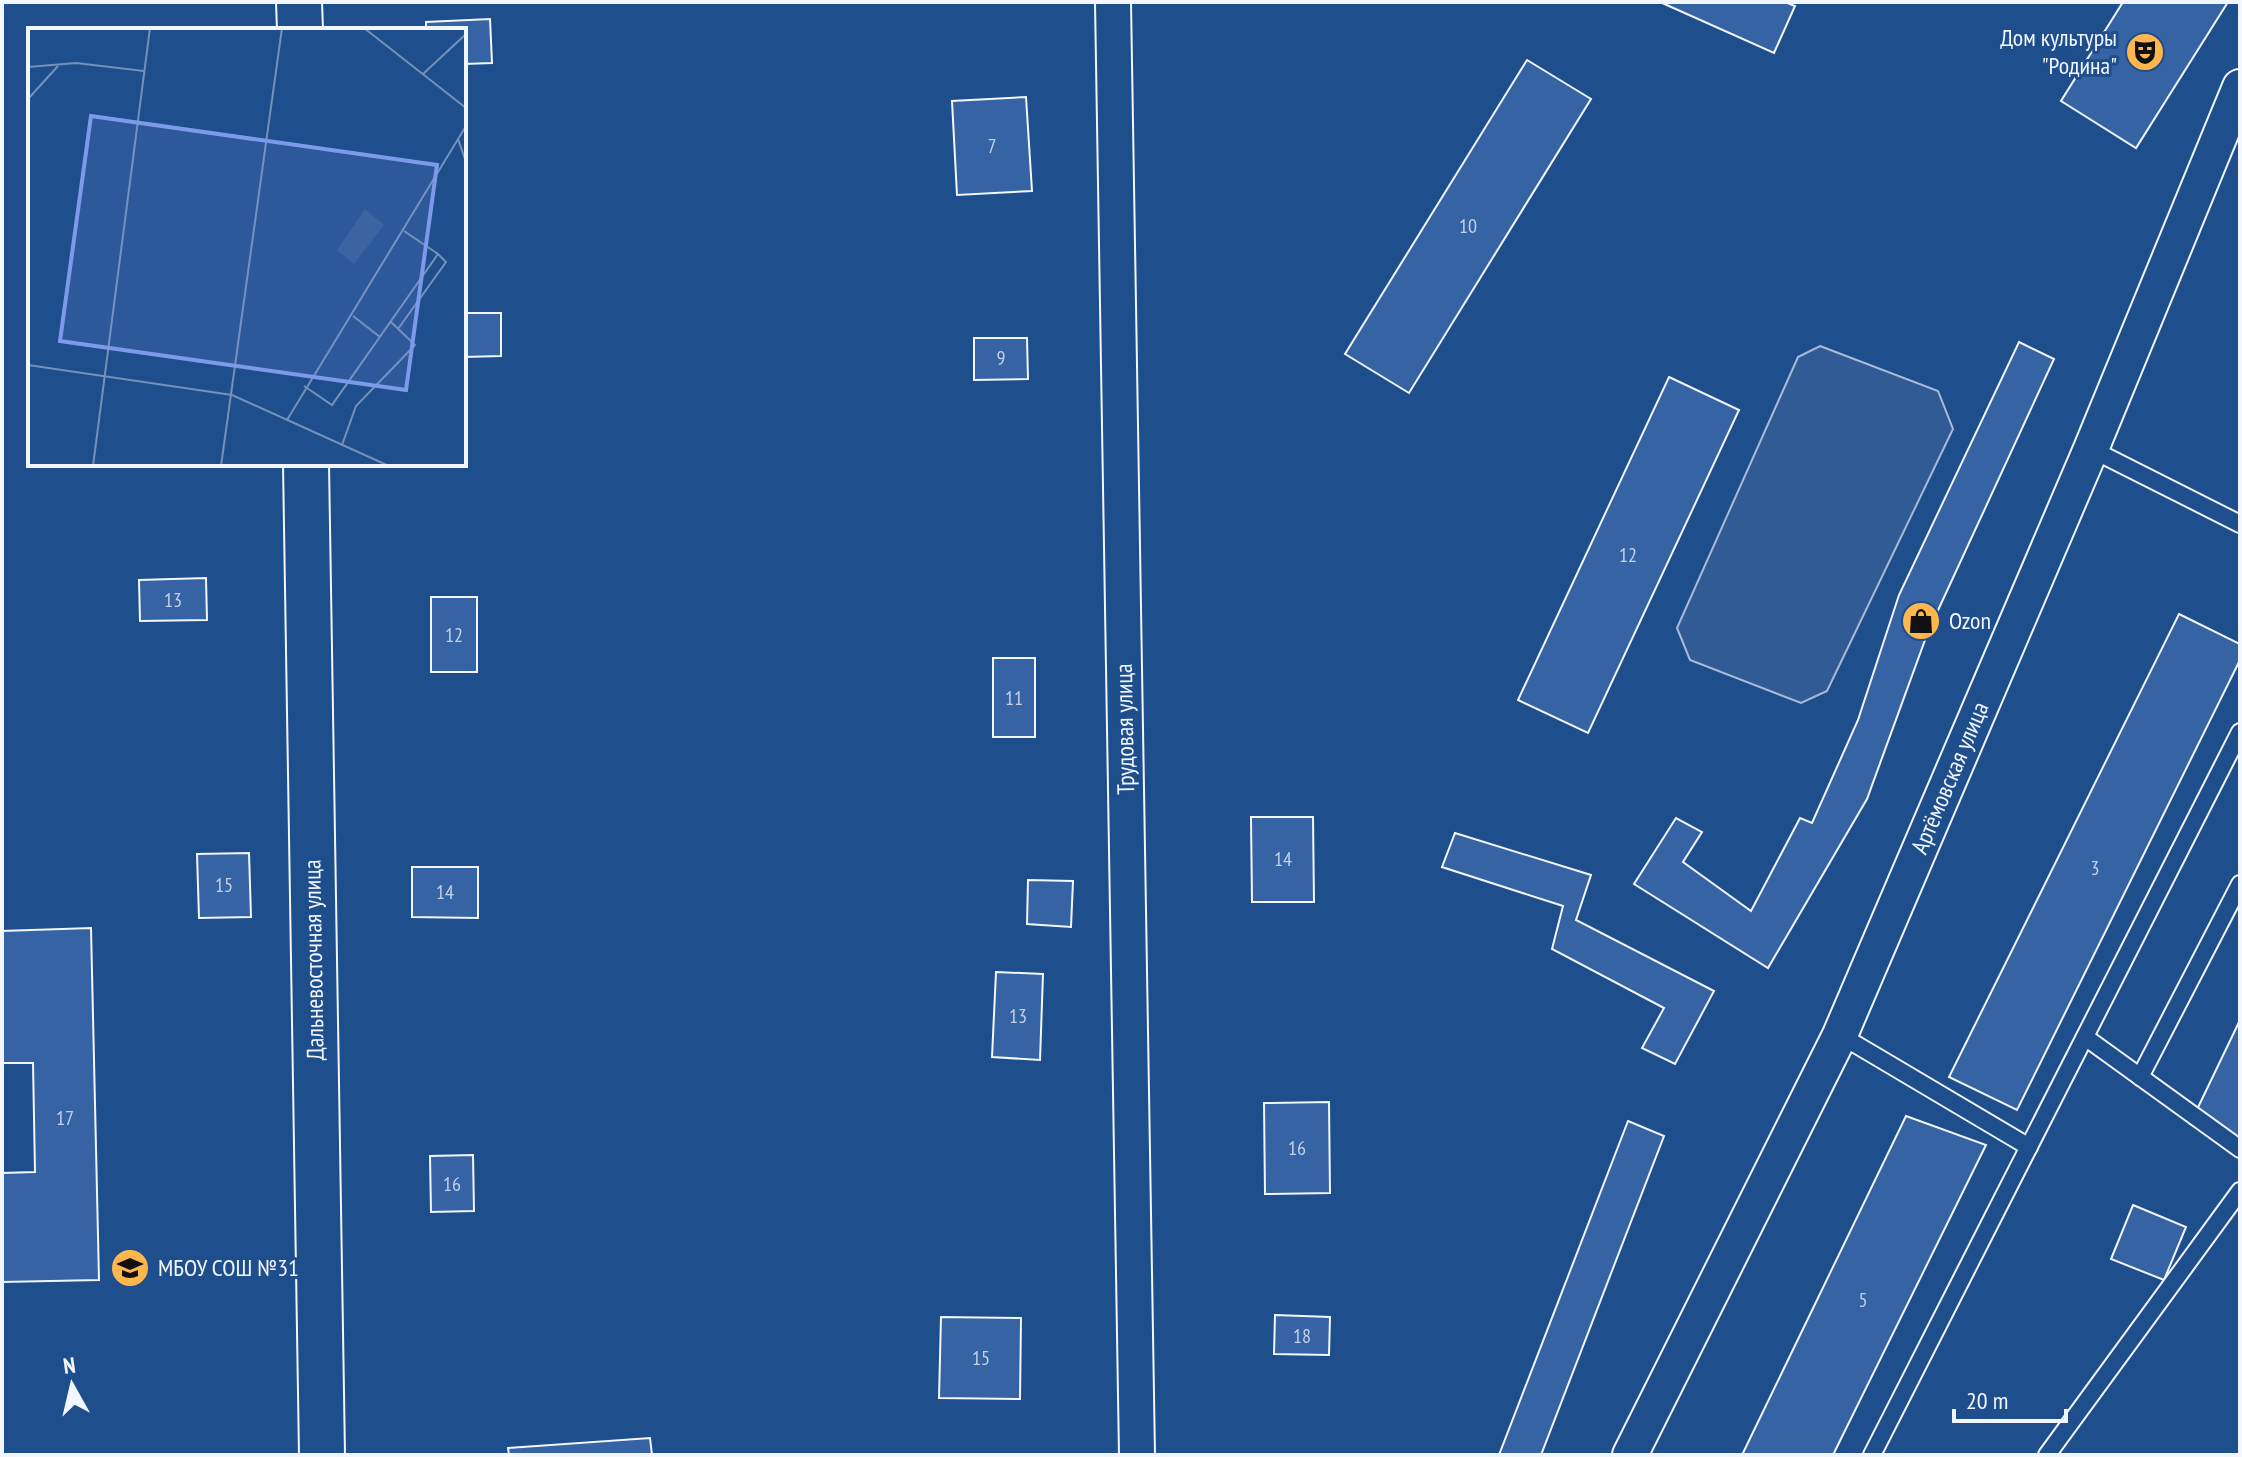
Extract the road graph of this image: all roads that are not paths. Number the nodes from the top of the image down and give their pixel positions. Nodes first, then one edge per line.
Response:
1 (299, 2) edge
2 (1113, 2) edge
3 (300, 28) edge
4 (2240, 87) edge
5 (2091, 449) junction
6 (306, 466) edge
7 (2240, 524) edge
8 (2240, 732) edge
9 (2240, 884) edge
10 (1840, 1035) junction
11 (2085, 1037) junction
12 (2140, 1077) junction
13 (2029, 1147) junction
14 (2240, 1149) edge
15 (2240, 1191) edge
16 (322, 1455) edge
17 (1137, 1455) edge
18 (1630, 1455) edge
19 (1872, 1455) edge
20 (2047, 1455) edge

1 - 3 main road
2 - 17 street, Трудовая улица
4 - 5 street, Артёмовская улица
5 - 7 lane
5 - 10 street, Артёмовская улица
6 - 16 main road, Дальневосточная улица
8 - 11 lane
9 - 12 lane
10 - 13 lane
10 - 18 street, Артёмовская улица
11 - 12 lane
11 - 13 lane
12 - 14 lane
13 - 19 lane
15 - 20 lane

